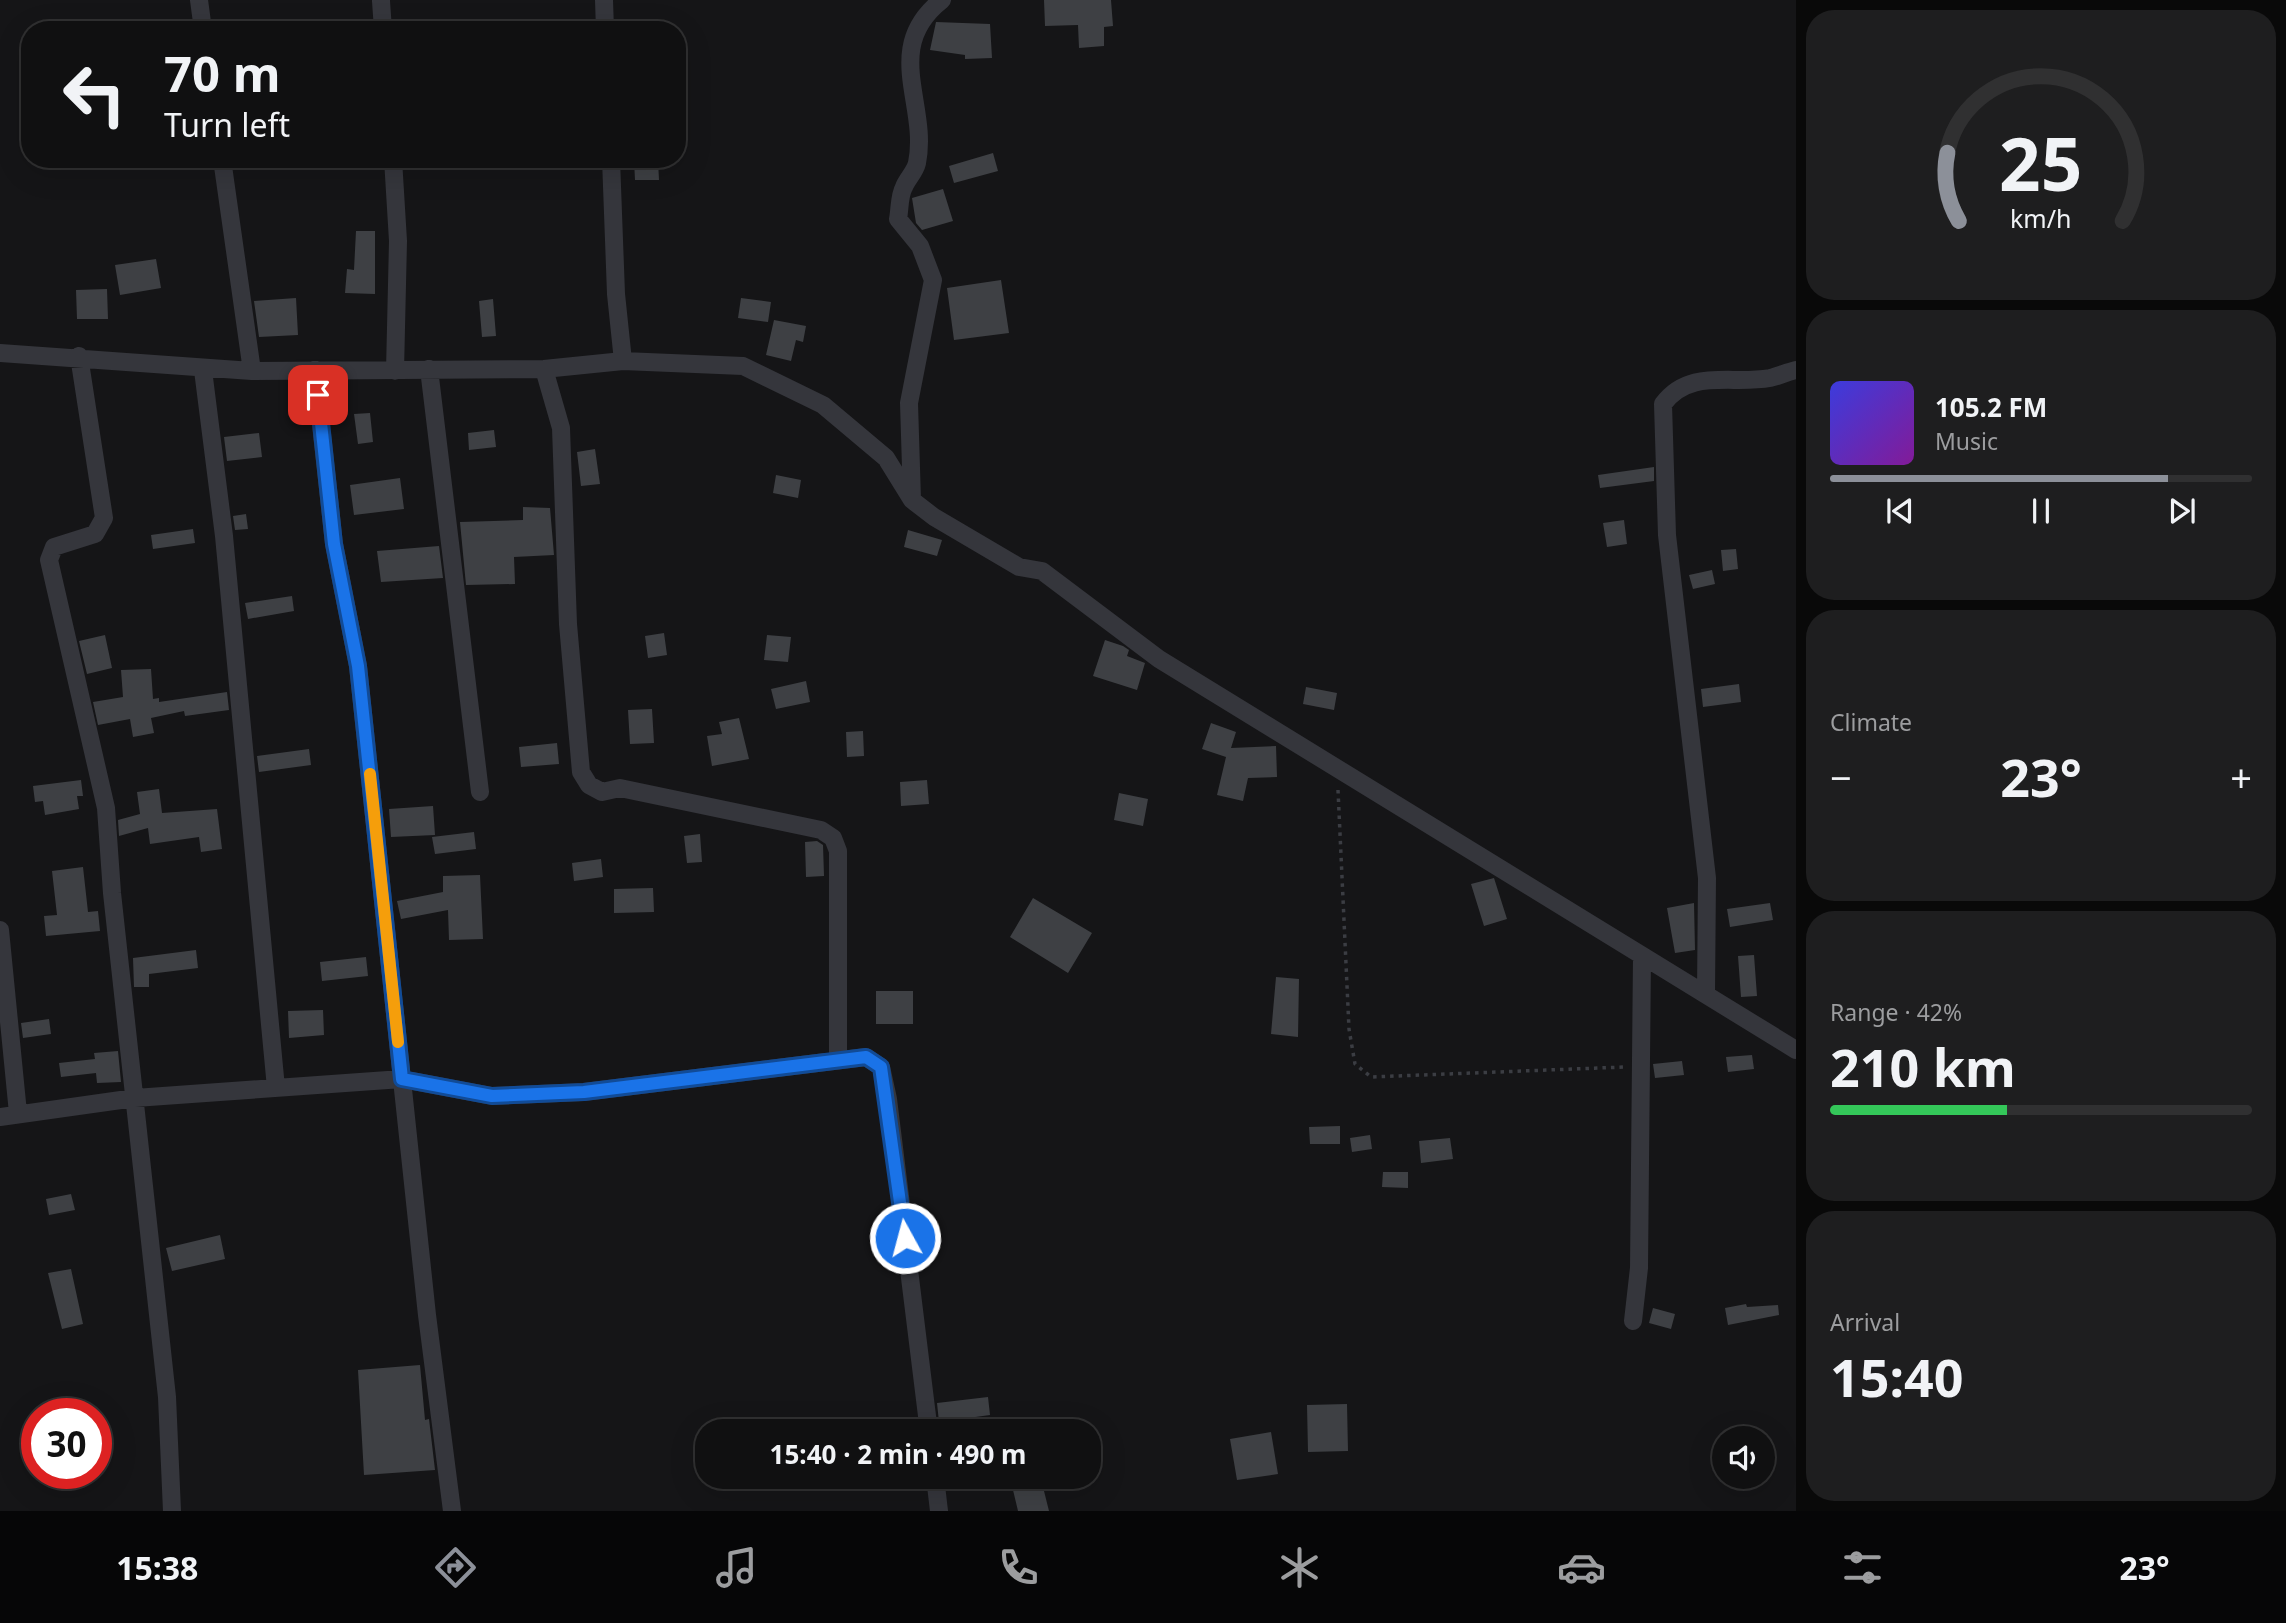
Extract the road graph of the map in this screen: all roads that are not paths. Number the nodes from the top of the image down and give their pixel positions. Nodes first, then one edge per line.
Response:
1 (199, 0) edge
2 (604, 0) edge
3 (942, 0) edge
4 (381, 1) edge
5 (202, 21) edge
6 (382, 21) edge
7 (605, 21) edge
8 (223, 168) edge
9 (394, 168) edge
10 (611, 168) edge
11 (0, 353) edge
12 (79, 356) junction
13 (624, 361) junction
14 (429, 369) junction
15 (544, 369) junction
16 (203, 370) junction
17 (316, 370) junction
18 (1796, 370) edge
19 (252, 371) junction
20 (395, 371) junction
21 (912, 500) junction
22 (480, 792) dead end
23 (0, 930) edge
24 (1642, 956) junction
25 (1706, 993) junction
26 (1796, 1050) edge
27 (838, 1060) junction
28 (402, 1079) junction
29 (276, 1088) junction
30 (135, 1098) junction
31 (9, 1115) edge
32 (1633, 1321) dead end
33 (927, 1419) edge
34 (936, 1489) edge
35 (172, 1511) edge
36 (452, 1511) edge
37 (939, 1511) edge

1 - 5 street
2 - 7 street
3 - 21 street
4 - 6 street
8 - 19 street
9 - 20 street
10 - 13 street
11 - 12 street
12 - 16 street
12 - 30 street
13 - 15 street
13 - 21 street
14 - 15 street
14 - 20 street
14 - 22 street
15 - 27 street
16 - 19 street
16 - 29 street
17 - 19 street
17 - 20 street
17 - 28 street
18 - 25 street
21 - 24 street
23 - 31 street
24 - 25 street
24 - 32 street
25 - 26 street
27 - 28 street
27 - 33 street
28 - 29 street
28 - 36 street
29 - 30 street
30 - 31 street
30 - 35 street
34 - 37 street

